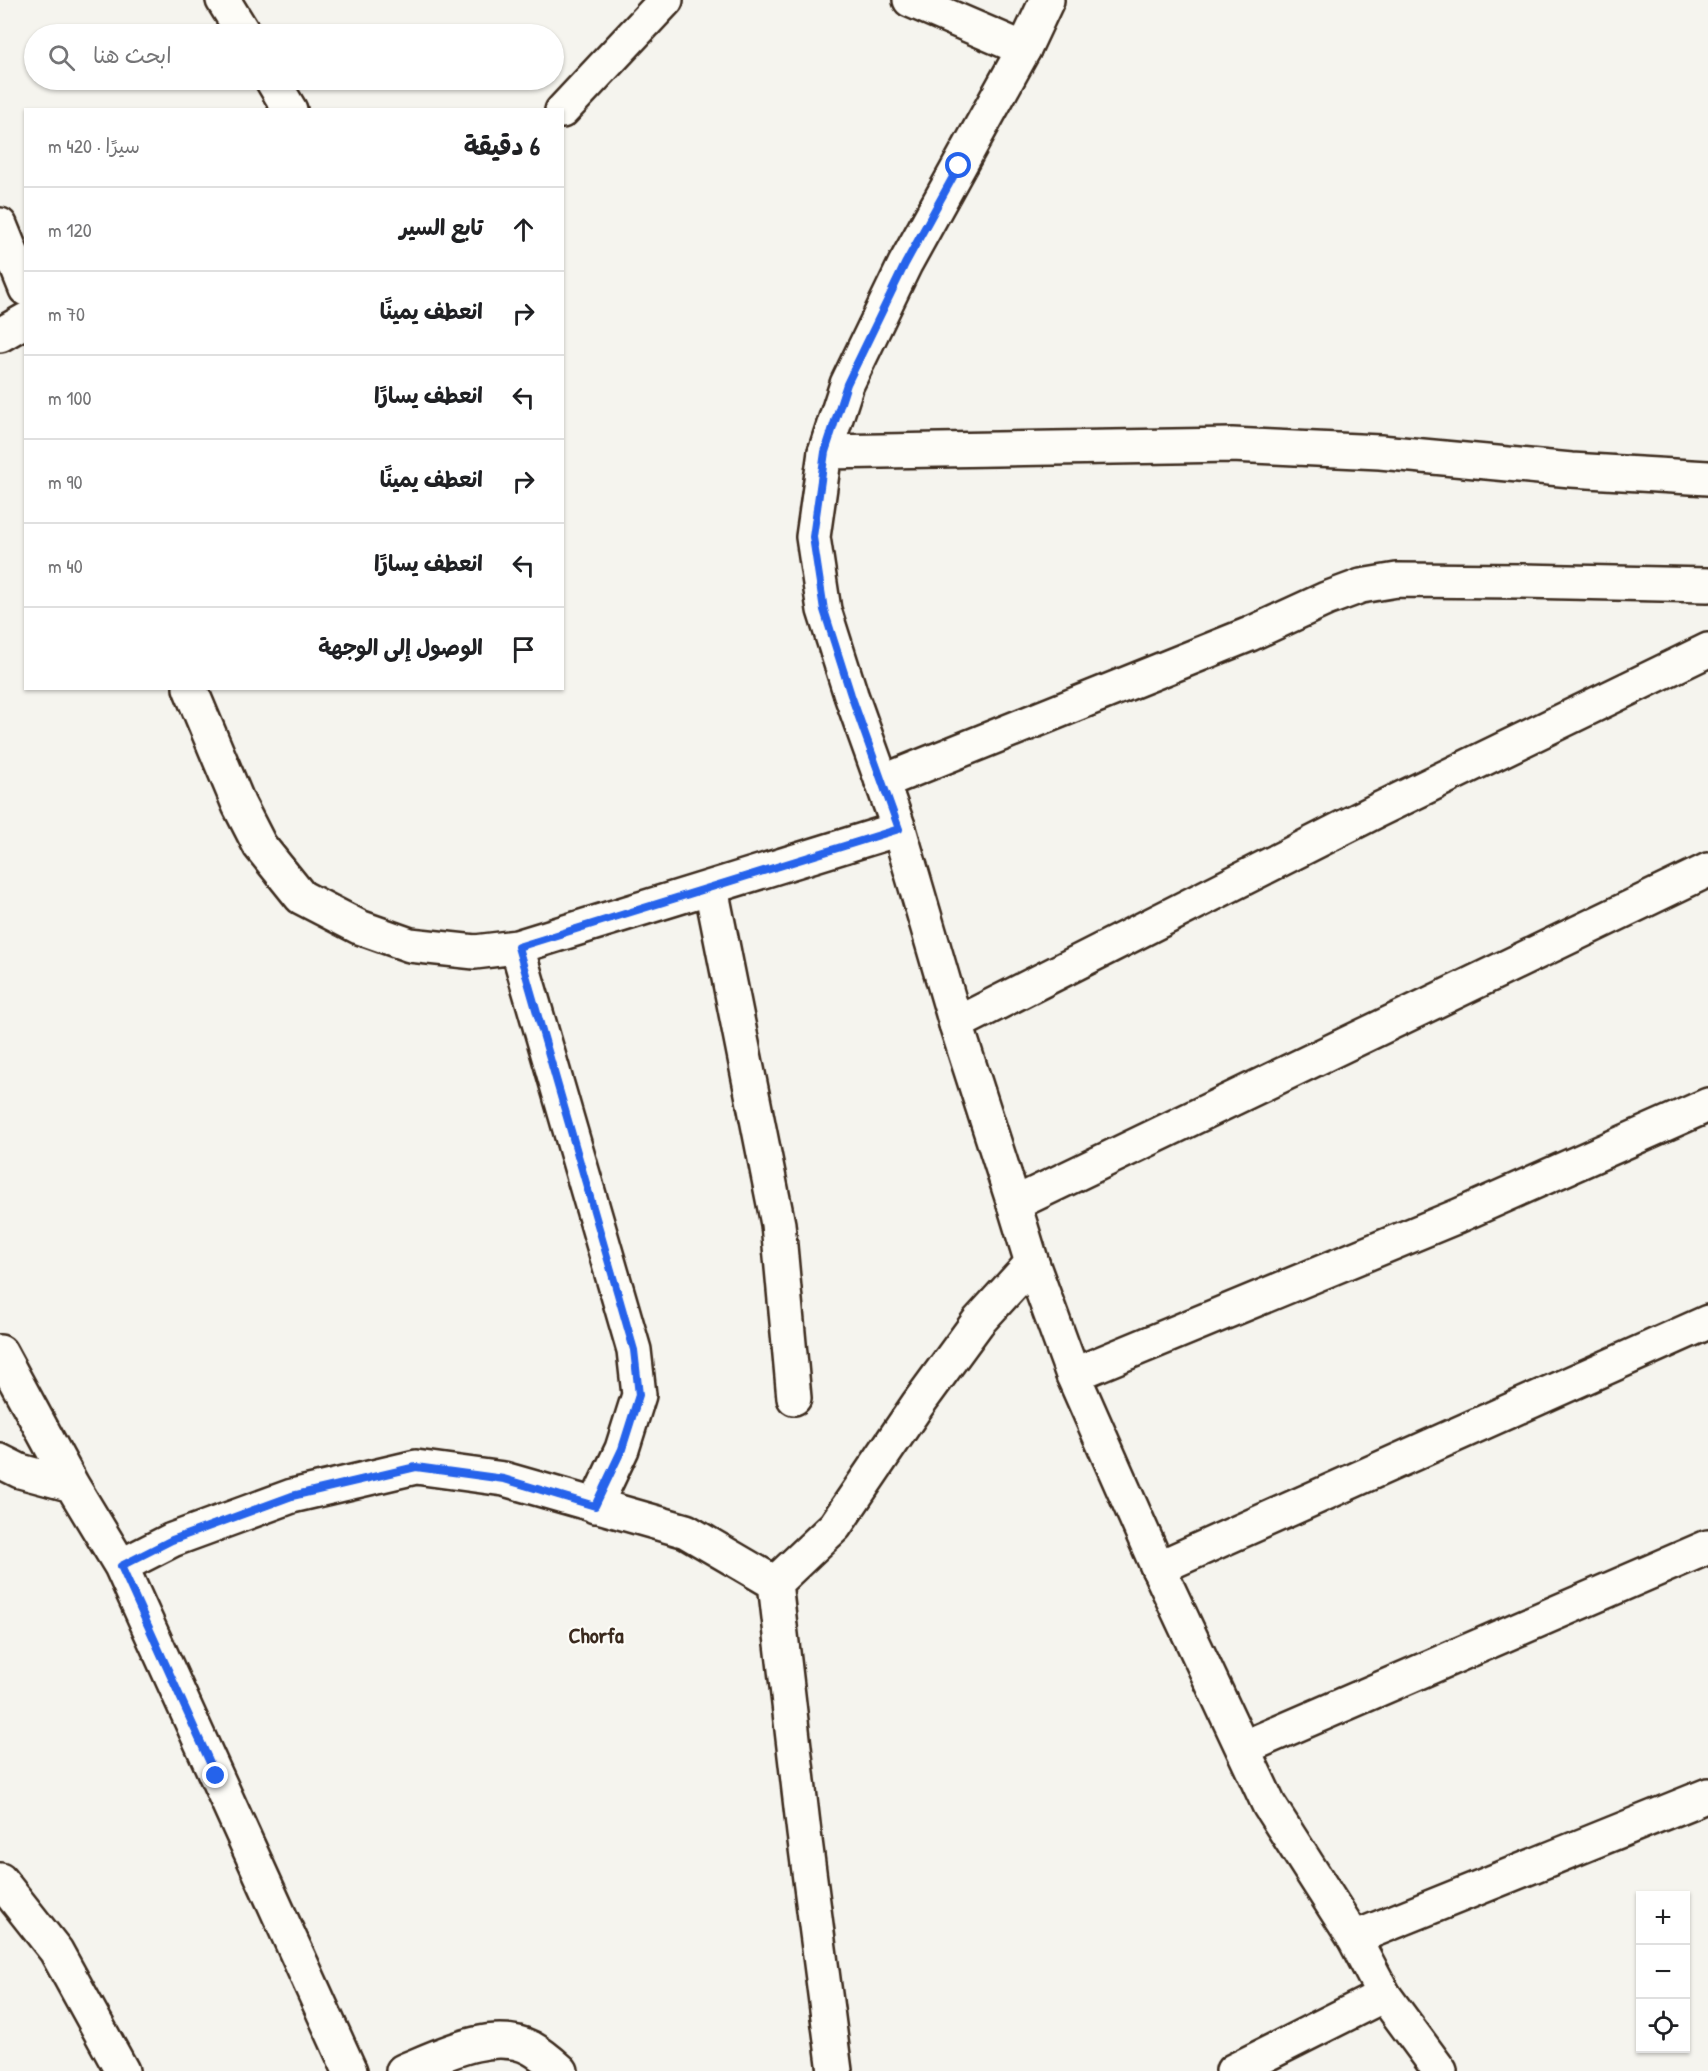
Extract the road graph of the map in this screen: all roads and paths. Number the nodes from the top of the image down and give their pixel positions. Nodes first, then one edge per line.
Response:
1 (223, 0) edge
2 (666, 0) edge
3 (910, 0) edge
4 (1047, 0) edge
5 (238, 24) edge
6 (1023, 49) junction
7 (278, 90) edge
8 (289, 108) edge
9 (564, 109) edge
10 (0, 225) edge
11 (24, 284) edge
12 (24, 321) edge
13 (0, 334) edge
14 (825, 452) junction
15 (1708, 478) edge
16 (1708, 585) edge
17 (1708, 650) edge
18 (191, 690) edge
19 (882, 782) junction
20 (899, 829) junction
21 (1708, 870) edge
22 (711, 888) junction
23 (518, 947) junction
24 (956, 1023) junction
25 (1708, 1105) edge
26 (1014, 1204) junction
27 (1032, 1263) junction
28 (1708, 1322) edge
29 (0, 1352) edge
30 (1073, 1376) junction
31 (794, 1398) dead end
32 (0, 1461) edge
33 (72, 1485) junction
34 (595, 1506) junction
35 (1708, 1546) edge
36 (121, 1566) junction
37 (1158, 1568) junction
38 (776, 1583) junction
39 (1243, 1748) junction
40 (1708, 1795) edge
41 (0, 1880) edge
42 (1354, 1938) junction
43 (1384, 1995) junction
44 (122, 2071) edge
45 (350, 2071) edge
46 (403, 2071) edge
47 (561, 2071) edge
48 (835, 2071) edge
49 (1233, 2071) edge
50 (1440, 2071) edge

1 - 5 street
2 - 9 street
3 - 6 street
4 - 6 street
6 - 14 street
7 - 8 street
10 - 11 street
12 - 13 street
14 - 15 street
14 - 19 street
16 - 19 street
17 - 24 street
18 - 23 street
19 - 20 street
20 - 22 street
20 - 24 street
21 - 26 street
22 - 23 street
22 - 31 street
23 - 34 street
24 - 26 street
25 - 30 street
26 - 27 street
27 - 30 street
27 - 38 street
28 - 37 street
29 - 33 street
30 - 37 street
32 - 33 street
33 - 36 street
34 - 36 street
34 - 38 street
35 - 39 street
36 - 45 street
37 - 39 street
38 - 48 street
39 - 42 street
40 - 42 street
41 - 44 street
42 - 43 street
43 - 49 street
43 - 50 street
46 - 47 street

